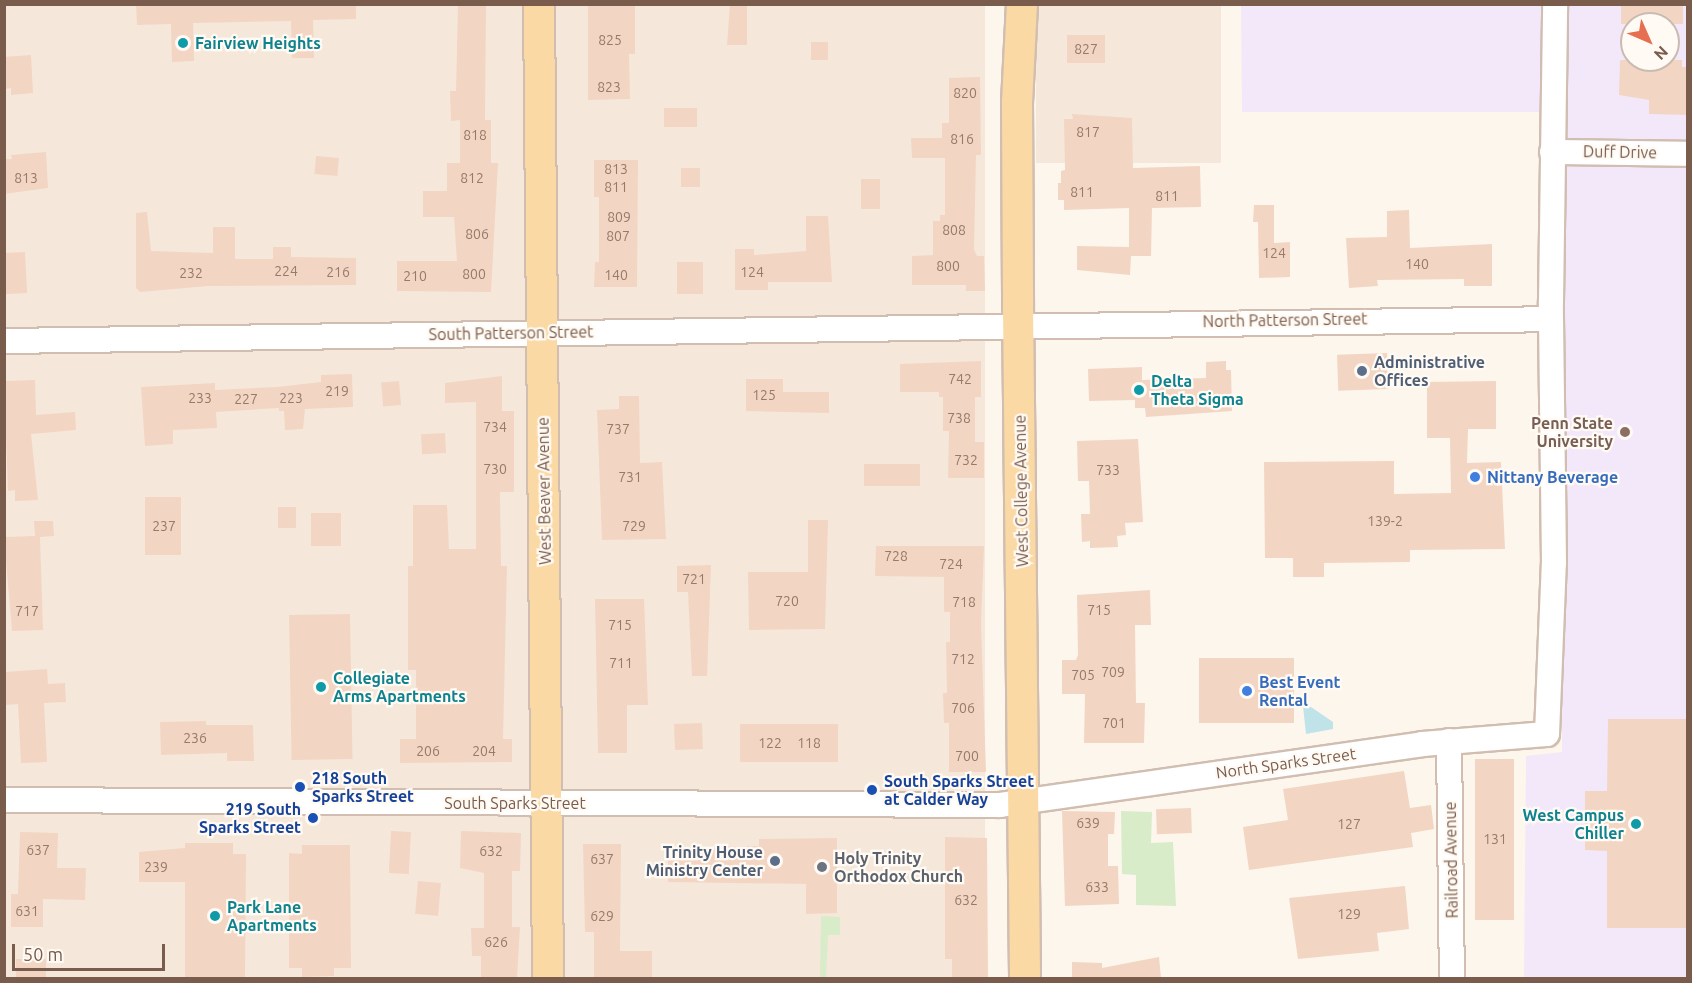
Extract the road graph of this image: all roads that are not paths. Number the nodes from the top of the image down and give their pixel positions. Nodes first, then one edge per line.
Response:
1 (539, 4) edge
2 (1007, 4) edge
3 (1022, 4) edge
4 (1555, 4) edge
5 (1017, 102) junction
6 (1552, 152) junction
7 (1688, 154) edge
8 (1551, 319) junction
9 (1018, 325) junction
10 (542, 332) junction
11 (4, 341) edge
12 (1449, 741) junction
13 (4, 800) edge
14 (1026, 801) junction
15 (548, 804) junction
16 (548, 978) edge
17 (1025, 978) edge
18 (1452, 978) edge

1 - 10 main road, West Beaver Avenue
2 - 5 main road
3 - 5 main road, West College Avenue
4 - 6 street
5 - 9 main road, West College Avenue
6 - 7 street, Duff Drive
6 - 8 street
8 - 9 street, North Patterson Street
8 - 12 street, North Sparks Street
9 - 10 street, South Patterson Street
9 - 14 main road, West College Avenue
10 - 11 street, South Patterson Street
10 - 15 main road, West Beaver Avenue
12 - 14 street, North Sparks Street
12 - 18 street, Railroad Avenue
13 - 15 street, South Sparks Street
14 - 15 street, South Sparks Street
14 - 17 main road, West College Avenue
15 - 16 main road, West Beaver Avenue

